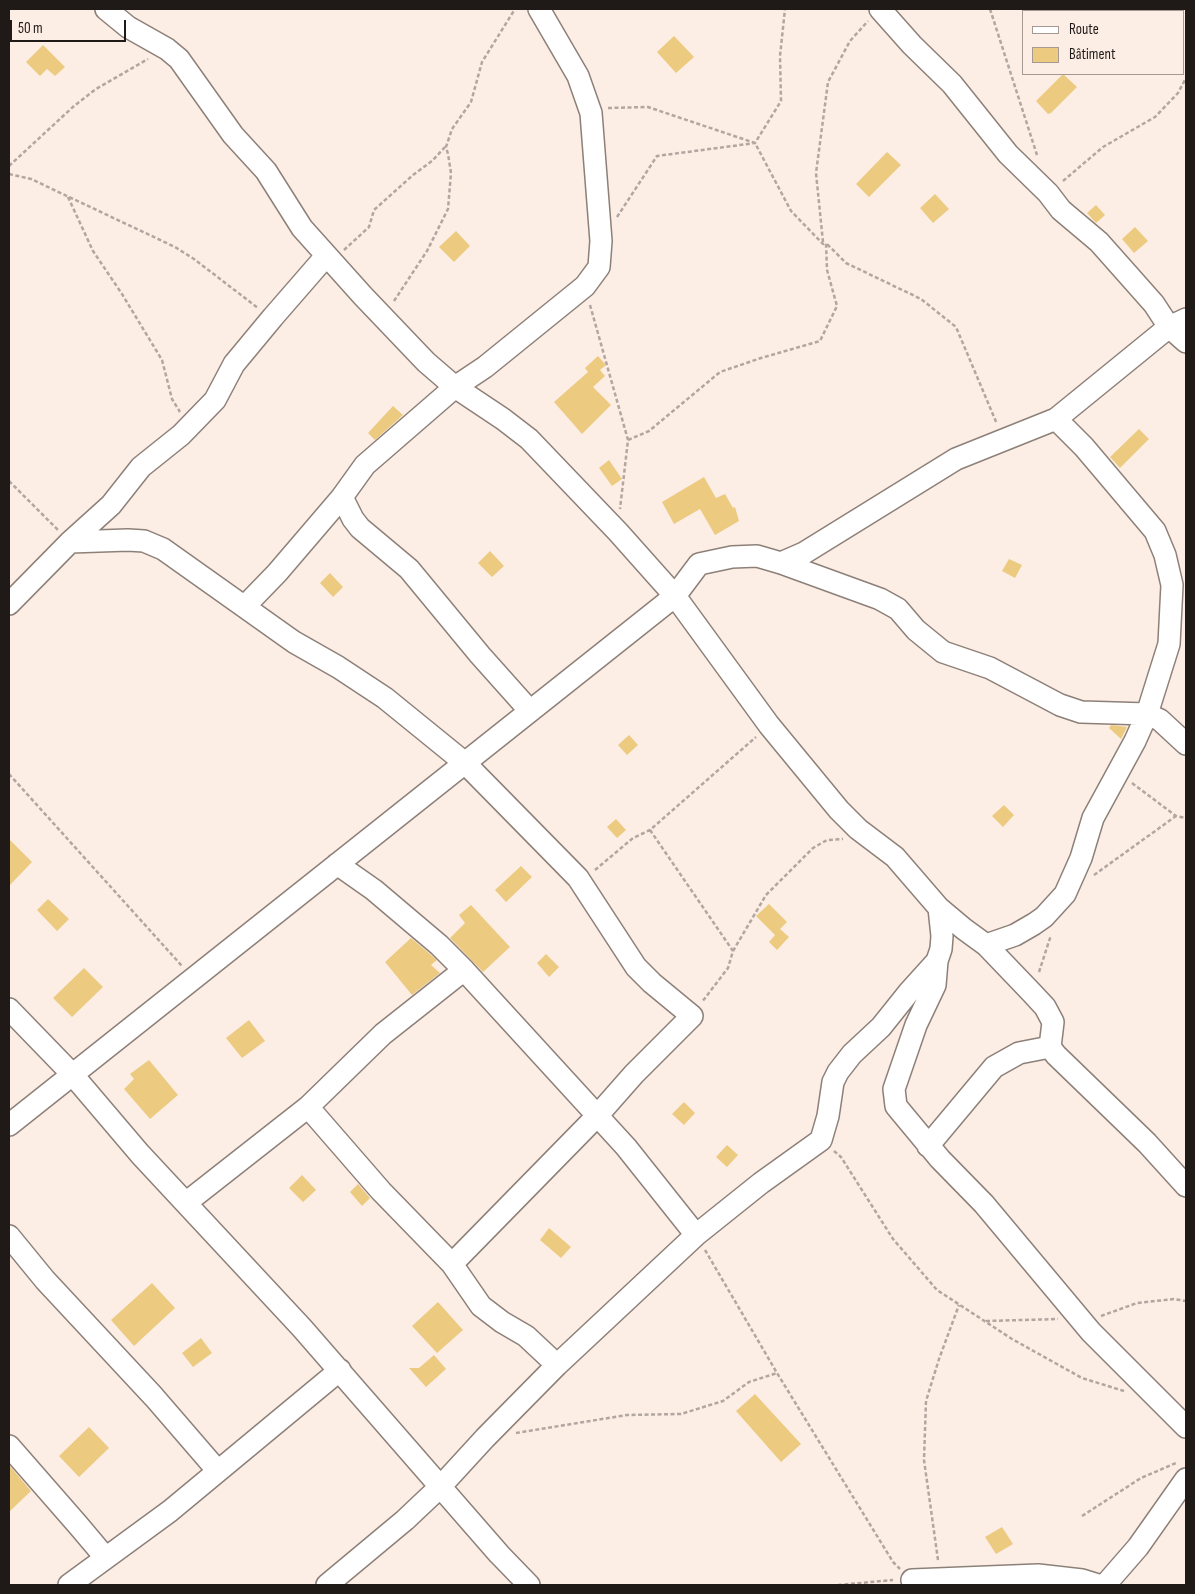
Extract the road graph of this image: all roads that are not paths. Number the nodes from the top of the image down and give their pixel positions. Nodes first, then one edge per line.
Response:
1 (106, 9) edge
2 (539, 9) edge
3 (875, 14) edge
4 (326, 256) junction
5 (1178, 323) edge
6 (1186, 342) edge
7 (455, 387) junction
8 (1056, 418) junction
9 (342, 497) junction
10 (70, 542) junction
11 (781, 563) junction
12 (675, 596) junction
13 (9, 604) edge
14 (245, 606) junction
15 (530, 711) junction
16 (1147, 714) junction
17 (1186, 744) edge
18 (465, 763) junction
19 (336, 864) junction
20 (939, 908) junction
21 (986, 945) junction
22 (937, 961) junction
23 (464, 970) junction
24 (9, 1009) edge
25 (1050, 1047) junction
26 (72, 1074) junction
27 (308, 1107) junction
28 (597, 1116) junction
29 (9, 1124) edge
30 (928, 1146) junction
31 (1186, 1186) edge
32 (187, 1202) junction
33 (696, 1235) junction
34 (9, 1236) edge
35 (452, 1264) junction
36 (557, 1365) junction
37 (340, 1370) junction
38 (1186, 1427) edge
39 (9, 1446) edge
40 (217, 1470) junction
41 (1182, 1471) edge
42 (441, 1486) junction
43 (104, 1557) junction
44 (913, 1583) edge
45 (1111, 1583) edge
46 (68, 1585) edge
47 (328, 1585) edge
48 (529, 1585) edge

1 - 4 street
2 - 7 street
3 - 5 street
4 - 7 street
4 - 10 street
5 - 6 street
5 - 8 street
7 - 9 street
7 - 12 street
8 - 11 street
8 - 16 street
9 - 14 street
9 - 15 street
10 - 13 street
10 - 14 street
11 - 12 street
11 - 16 street
12 - 15 street
12 - 20 street
14 - 18 street
15 - 18 street
16 - 17 street
16 - 21 street
18 - 19 street
18 - 28 street
19 - 23 street
19 - 26 street
20 - 21 street
20 - 22 street
21 - 25 street
22 - 30 street
22 - 33 street
23 - 27 street
23 - 28 street
24 - 26 street
25 - 30 street
25 - 31 street
26 - 29 street
26 - 32 street
27 - 32 street
27 - 35 street
28 - 33 street
28 - 35 street
30 - 38 street
32 - 37 street
33 - 36 street
34 - 40 street
35 - 36 street
36 - 42 street
37 - 40 street
37 - 42 street
39 - 43 street
40 - 43 street
41 - 45 street
42 - 47 street
42 - 48 street
43 - 46 street
44 - 45 street

